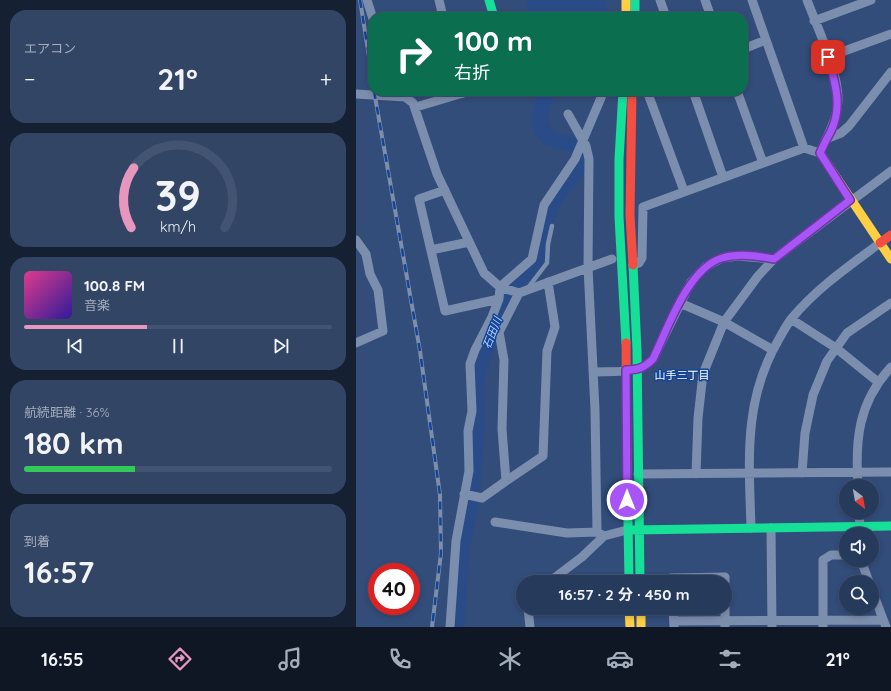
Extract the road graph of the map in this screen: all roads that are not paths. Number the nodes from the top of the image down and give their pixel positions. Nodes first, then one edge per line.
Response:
1 (367, 0) edge
2 (439, 0) edge
3 (489, 0) edge
4 (626, 0) edge
5 (635, 0) edge
6 (660, 0) edge
7 (705, 0) edge
8 (752, 0) edge
9 (806, 0) edge
10 (872, 0) edge
11 (371, 12) edge
12 (442, 12) edge
13 (493, 12) edge
14 (626, 12) edge
15 (635, 12) edge
16 (664, 12) edge
17 (709, 12) edge
18 (814, 21) junction
19 (891, 34) edge
20 (766, 40) junction
21 (748, 47) edge
22 (828, 57) junction
23 (891, 72) edge
24 (356, 94) edge
25 (368, 94) edge
26 (406, 96) edge
27 (452, 96) edge
28 (602, 96) edge
29 (623, 96) edge
30 (632, 96) edge
31 (648, 96) edge
32 (694, 96) edge
33 (739, 96) edge
34 (416, 107) junction
35 (568, 114) dead end
36 (826, 139) junction
37 (584, 142) junction
38 (804, 148) junction
39 (820, 153) junction
40 (763, 163) junction
41 (891, 171) edge
42 (723, 177) junction
43 (445, 190) junction
44 (684, 192) junction
45 (850, 200) junction
46 (552, 226) dead end
47 (891, 236) edge
48 (356, 240) edge
49 (469, 242) junction
50 (880, 243) junction
51 (431, 250) junction
52 (612, 259) dead end
53 (774, 259) junction
54 (891, 259) edge
55 (633, 265) junction
56 (588, 267) junction
57 (548, 282) junction
58 (500, 287) junction
59 (522, 291) junction
60 (499, 299) junction
61 (680, 303) junction
62 (891, 303) edge
63 (492, 317) junction
64 (791, 319) junction
65 (724, 322) junction
66 (499, 332) junction
67 (356, 343) edge
68 (836, 348) junction
69 (773, 350) junction
70 (891, 368) edge
71 (626, 370) junction
72 (637, 370) junction
73 (593, 372) junction
74 (878, 382) junction
75 (857, 472) junction
76 (891, 472) edge
77 (802, 473) junction
78 (638, 474) junction
79 (696, 474) junction
80 (749, 474) junction
81 (858, 479) edge
82 (506, 481) junction
83 (464, 494) junction
84 (859, 519) edge
85 (495, 522) dead end
86 (891, 526) edge
87 (839, 527) edge
88 (860, 527) joint
89 (751, 528) junction
90 (771, 528) junction
91 (627, 530) junction
92 (639, 530) junction
93 (601, 534) junction
94 (839, 555) edge
95 (558, 575) edge
96 (629, 575) edge
97 (640, 575) edge
98 (879, 608) edge
99 (529, 615) edge
100 (629, 615) edge
101 (640, 615) edge
102 (772, 623) edge
103 (823, 623) edge
104 (885, 623) edge
105 (674, 624) edge
106 (725, 624) edge
107 (450, 627) edge
108 (530, 627) edge
109 (630, 627) edge
110 (641, 627) edge

1 - 11 street
2 - 12 street
3 - 13 street
4 - 14 street
5 - 15 street
6 - 16 street
7 - 17 street
8 - 20 street
9 - 18 street
10 - 18 street
18 - 22 street
19 - 22 street
20 - 21 street
20 - 38 street
22 - 36 street
23 - 36 street
24 - 25 street
26 - 34 street
27 - 34 street
28 - 37 street
29 - 71 street
30 - 55 street
31 - 44 street
32 - 42 street
33 - 40 street
34 - 43 street
35 - 37 street
36 - 39 street
37 - 56 street
37 - 58 street
38 - 39 street
38 - 40 street
39 - 45 street
40 - 42 street
41 - 45 street
42 - 44 street
43 - 49 street
43 - 51 street
44 - 55 street
45 - 50 street
45 - 53 street
46 - 59 lane
47 - 50 street
48 - 67 street
49 - 51 street
49 - 58 street
50 - 54 street
50 - 64 street
51 - 60 street
52 - 56 street
53 - 61 street
53 - 65 street
55 - 72 street
56 - 57 street
56 - 73 street
57 - 59 street
57 - 82 street
58 - 59 street
58 - 60 street
59 - 66 street
60 - 63 street
61 - 65 street
61 - 72 street
62 - 68 street
63 - 66 street
63 - 83 street
64 - 68 street
64 - 69 street
65 - 69 street
65 - 79 street
66 - 82 street
68 - 74 street
68 - 77 street
69 - 80 street
70 - 74 street
71 - 72 street
71 - 73 street
71 - 91 street
72 - 78 street
73 - 93 street
74 - 75 street
75 - 76 street
75 - 77 street
75 - 81 street
77 - 80 street
78 - 79 street
78 - 92 street
79 - 80 street
80 - 89 street
82 - 83 street
83 - 107 street
84 - 88 street
85 - 93 street
86 - 88 street
87 - 90 street
89 - 90 street
89 - 92 street
90 - 102 street
91 - 92 street
91 - 93 street
91 - 96 street
92 - 97 street
93 - 95 street
94 - 103 street
98 - 104 street
99 - 108 street
100 - 109 street
101 - 110 street
102 - 103 street
102 - 106 street
103 - 104 street
105 - 106 street

